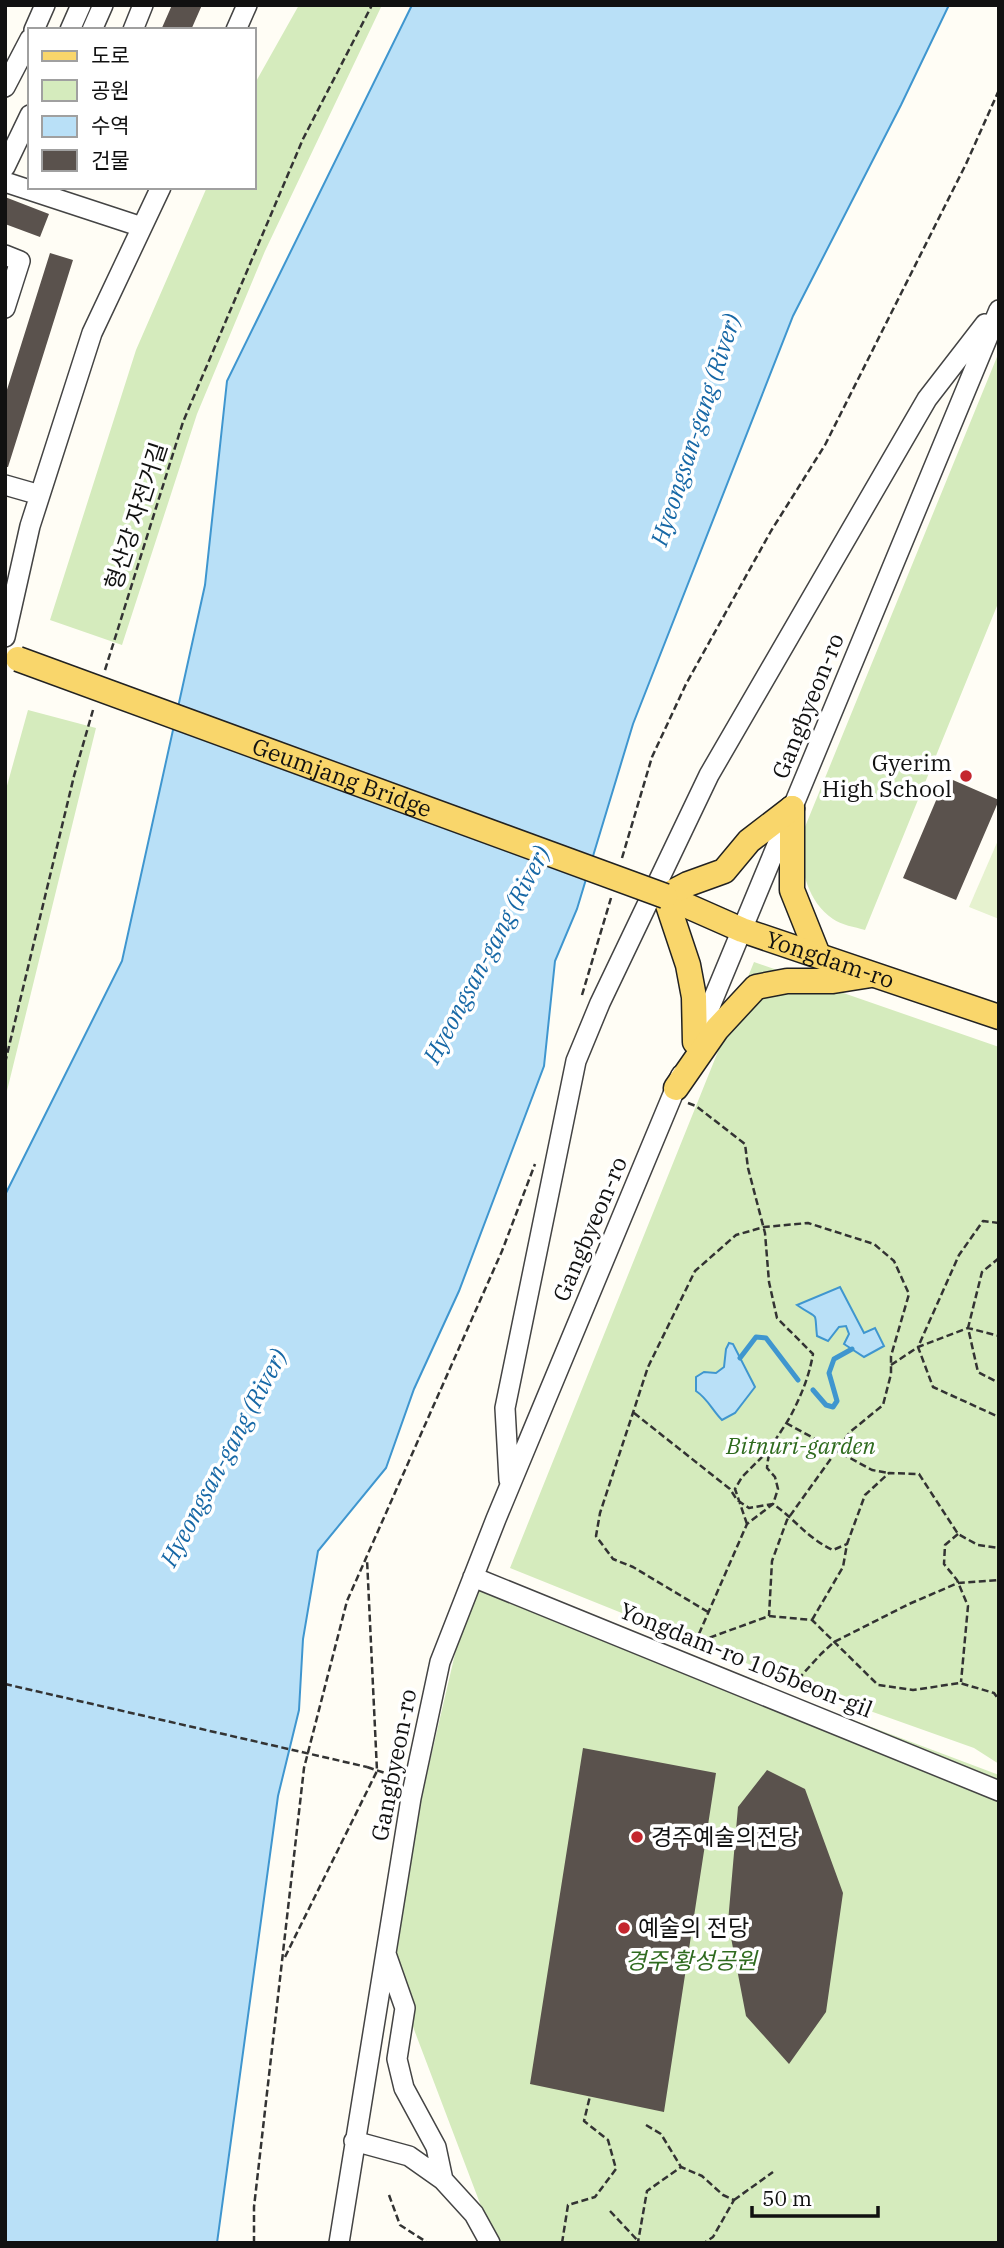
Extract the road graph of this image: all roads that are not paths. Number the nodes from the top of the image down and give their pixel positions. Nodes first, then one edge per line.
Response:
1 (45, 5) edge
2 (81, 5) edge
3 (103, 5) edge
4 (143, 5) edge
5 (247, 5) edge
6 (35, 28) edge
7 (71, 28) edge
8 (93, 28) edge
9 (134, 28) edge
10 (237, 28) edge
11 (28, 42) edge
12 (5, 87) edge
13 (28, 119) edge
14 (5, 167) edge
15 (5, 182) edge
16 (160, 189) edge
17 (142, 227) junction
18 (5, 255) edge
19 (5, 308) edge
20 (999, 308) edge
21 (5, 485) edge
22 (40, 495) junction
23 (5, 637) edge
24 (11, 657) edge
25 (793, 808) junction
26 (665, 896) junction
27 (742, 930) junction
28 (818, 955) junction
29 (875, 974) junction
30 (999, 1017) edge
31 (695, 1042) junction
32 (674, 1092) junction
33 (509, 1487) junction
34 (473, 1577) junction
35 (999, 1791) edge
36 (385, 1953) junction
37 (355, 2141) junction
38 (443, 2180) junction
39 (339, 2243) edge
40 (490, 2243) edge

1 - 6 street
2 - 7 street
3 - 8 street
4 - 9 street
5 - 10 street
11 - 12 street
13 - 14 street
15 - 17 street
16 - 17 street
17 - 22 street
18 - 19 street
20 - 25 street, Gangbyeon-ro
20 - 33 street
21 - 22 street
22 - 23 street
24 - 26 main road, Geumjang Bridge, bridge
25 - 26 main road
25 - 27 street, Gangbyeon-ro
25 - 28 main road
26 - 27 main road, Yongdam-ro
26 - 31 main road
27 - 28 main road, Yongdam-ro
27 - 31 street, Gangbyeon-ro
28 - 29 main road, Yongdam-ro
29 - 30 main road, Yongdam-ro
29 - 32 main road
31 - 32 street, Gangbyeon-ro
32 - 33 street, Gangbyeon-ro
33 - 34 street, Gangbyeon-ro
34 - 35 street, Yongdam-ro 105beon-gil
34 - 36 street, Gangbyeon-ro
36 - 37 street, Gangbyeon-ro
36 - 38 street
37 - 38 street
37 - 39 street, Gangbyeon-ro
38 - 40 street

